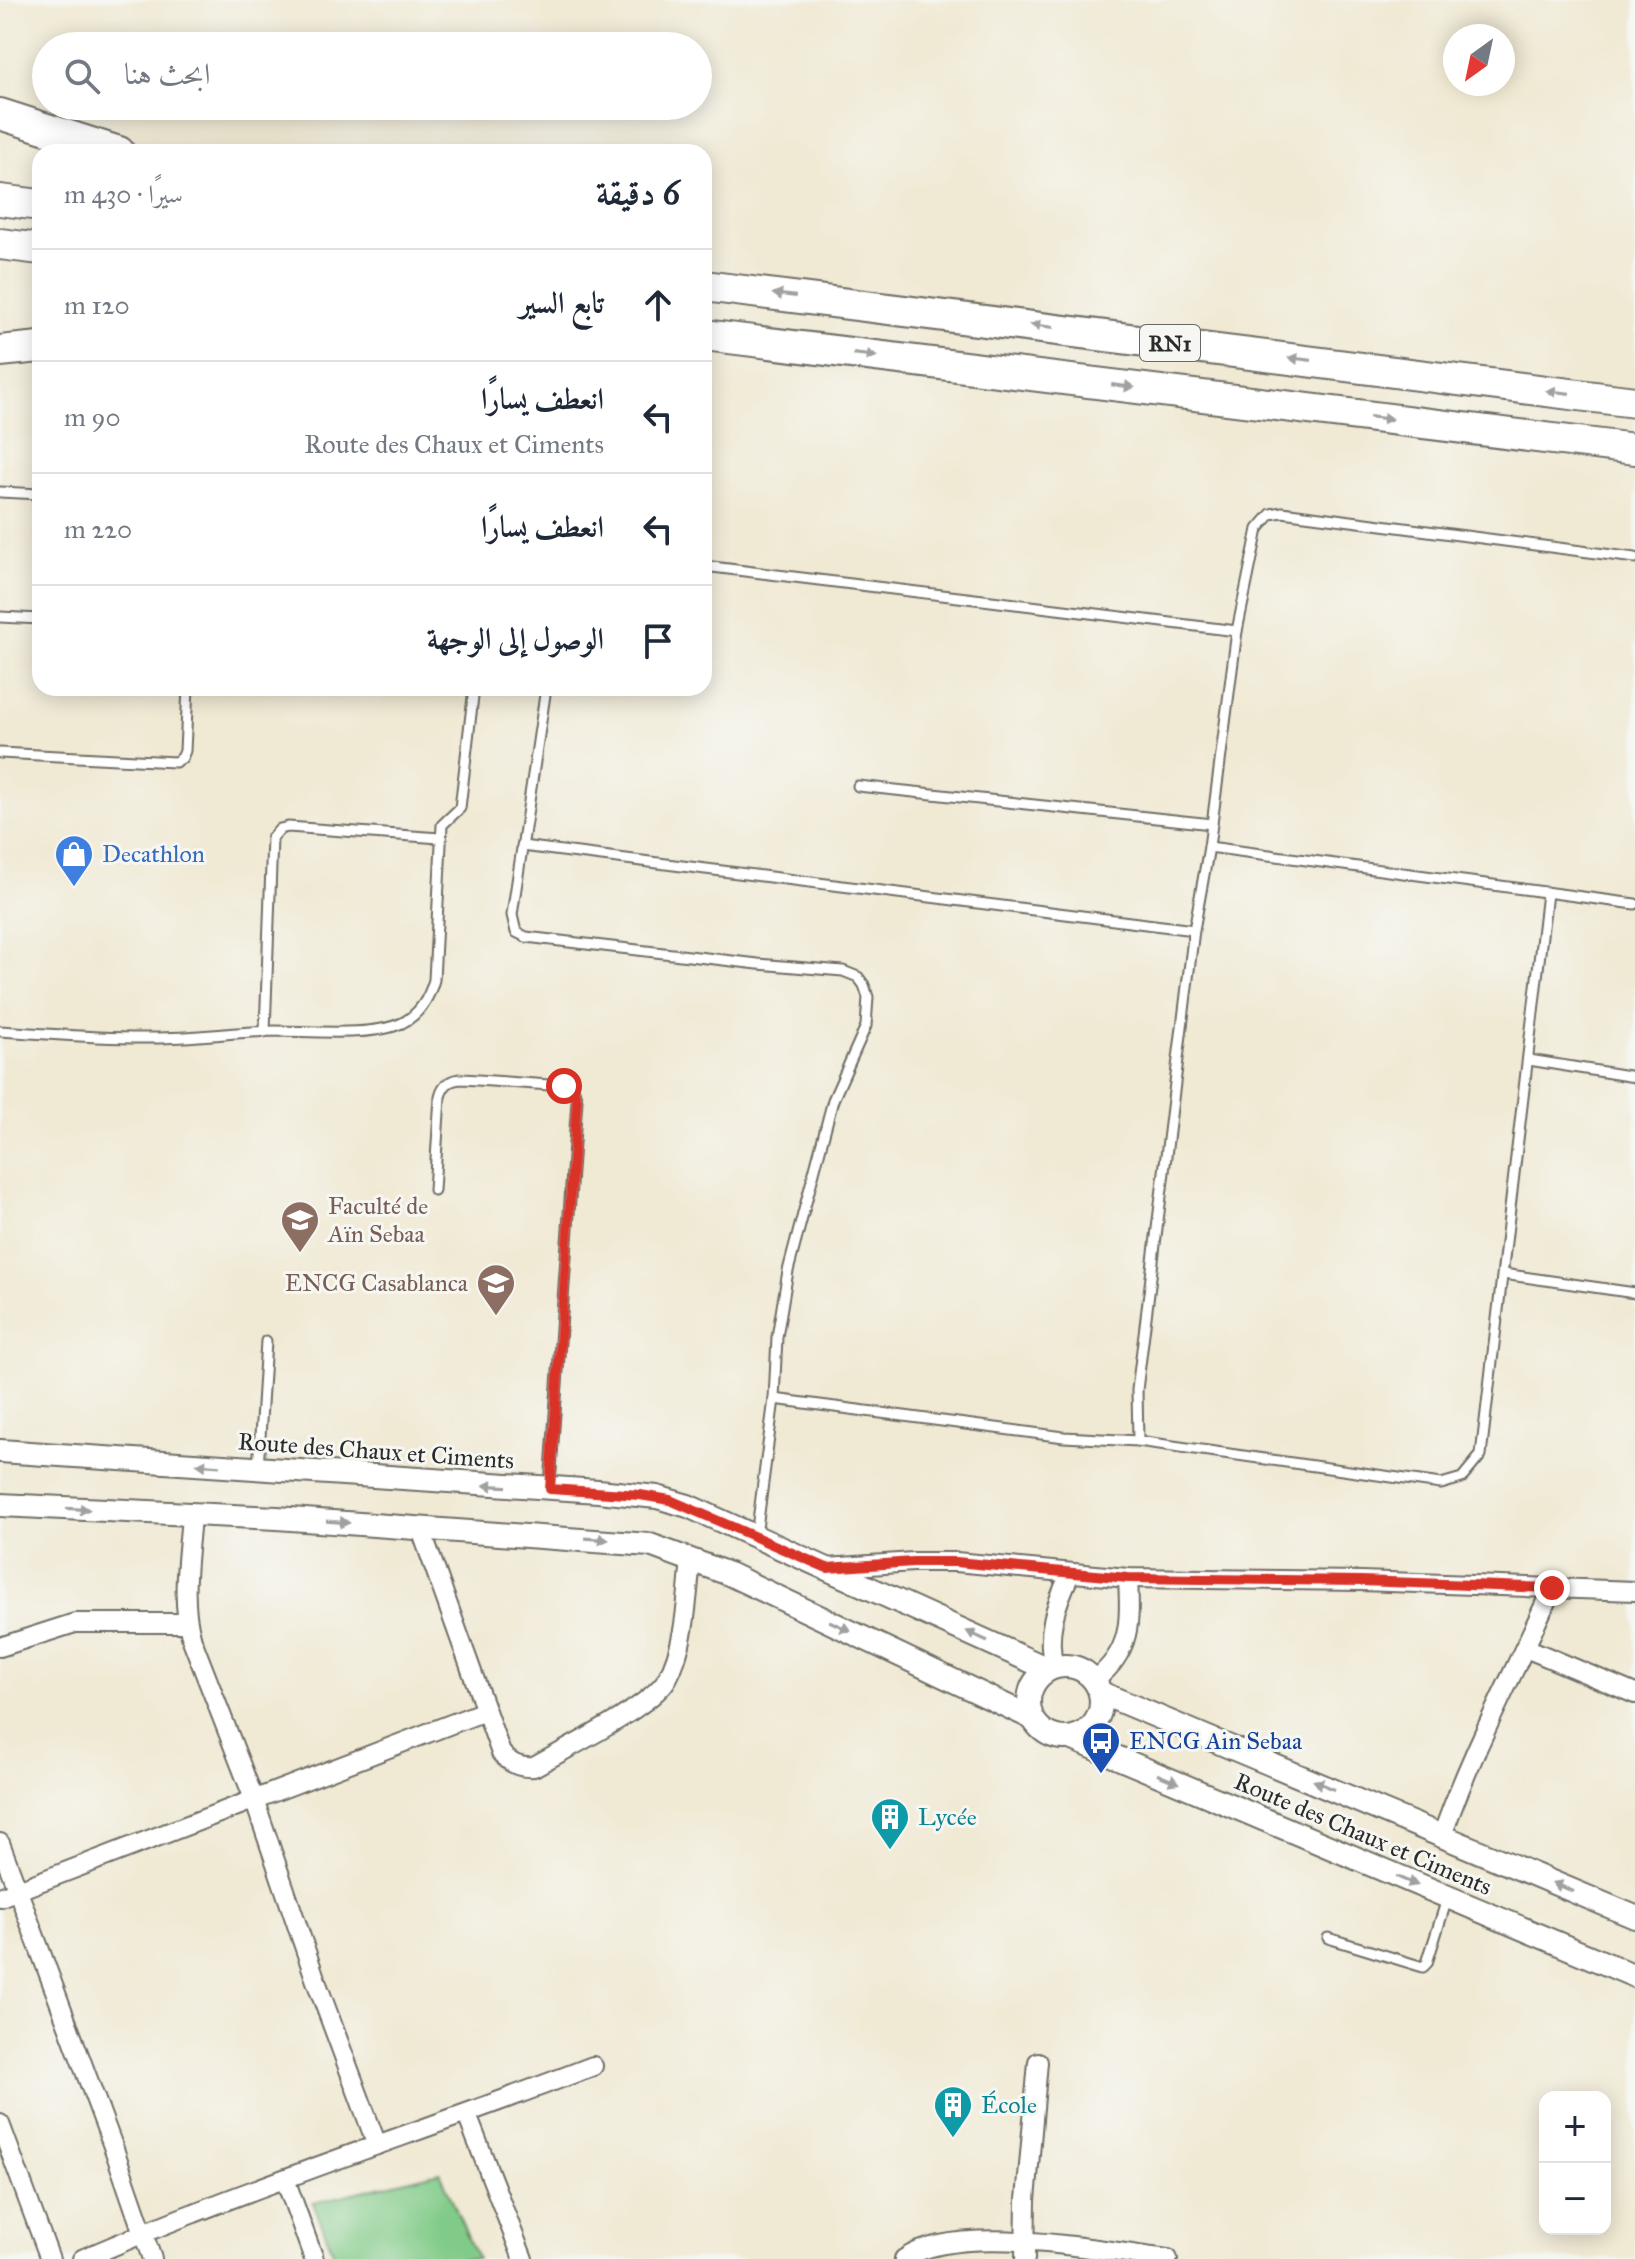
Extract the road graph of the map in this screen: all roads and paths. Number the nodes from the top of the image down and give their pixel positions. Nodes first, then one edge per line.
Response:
1 (0, 114) edge
2 (94, 144) edge
3 (0, 200) edge
4 (32, 204) edge
5 (0, 244) edge
6 (32, 248) edge
7 (712, 287) edge
8 (712, 336) edge
9 (32, 348) edge
10 (0, 351) edge
11 (1635, 402) edge
12 (1635, 449) edge
13 (0, 492) edge
14 (32, 494) edge
15 (1635, 558) edge
16 (712, 567) edge
17 (0, 617) edge
18 (32, 619) edge
19 (1237, 631) junction
20 (188, 696) edge
21 (473, 696) edge
22 (545, 696) edge
23 (0, 753) edge
24 (858, 786) dead end
25 (1212, 824) junction
26 (440, 838) junction
27 (522, 846) junction
28 (1209, 847) junction
29 (1547, 893) junction
30 (1635, 904) edge
31 (1194, 930) junction
32 (0, 1031) edge
33 (265, 1032) junction
34 (1529, 1060) junction
35 (1635, 1077) edge
36 (434, 1190) dead end
37 (1503, 1274) junction
38 (1635, 1293) edge
39 (266, 1341) dead end
40 (774, 1399) junction
41 (1138, 1441) junction
42 (0, 1451) edge
43 (258, 1469) junction
44 (550, 1489) junction
45 (0, 1505) edge
46 (191, 1516) junction
47 (420, 1527) junction
48 (756, 1536) junction
49 (691, 1559) junction
50 (827, 1568) junction
51 (1070, 1574) junction
52 (1128, 1578) junction
53 (1552, 1588) junction
54 (1635, 1591) edge
55 (187, 1623) junction
56 (0, 1647) edge
57 (1526, 1648) junction
58 (1051, 1668) junction
59 (1098, 1687) junction
60 (1635, 1694) edge
61 (485, 1711) junction
62 (1032, 1718) junction
63 (1071, 1738) junction
64 (254, 1799) junction
65 (1442, 1836) junction
66 (0, 1843) edge
67 (8, 1894) edge
68 (1447, 1898) junction
69 (1635, 1917) edge
70 (1328, 1938) dead end
71 (1635, 1976) edge
72 (1038, 2062) dead end
73 (593, 2066) dead end
74 (467, 2115) junction
75 (0, 2124) edge
76 (377, 2145) junction
77 (285, 2179) junction
78 (143, 2234) junction
79 (1025, 2250) edge
80 (50, 2259) edge
81 (82, 2259) edge
82 (152, 2259) edge
83 (314, 2259) edge
84 (523, 2259) edge
85 (904, 2259) edge
86 (1168, 2259) edge

1 - 2 highway
3 - 4 highway
5 - 6 highway
11 -> 7 highway, RN1
8 -> 12 highway, RN1
9 - 10 highway
13 - 14 lane
15 - 19 lane
16 - 19 lane
17 - 18 lane
19 - 25 lane
20 - 23 lane
21 - 26 lane
22 - 27 lane
24 - 25 lane
25 - 28 lane
26 - 33 lane
26 - 33 lane
27 - 31 lane
27 - 40 lane
28 - 29 lane
28 - 31 lane
29 - 30 lane
29 - 34 lane
31 - 41 lane
32 - 33 lane
34 - 35 lane
34 - 37 lane
36 - 44 lane
37 - 38 lane
37 - 41 lane
39 - 43 lane
40 - 41 lane
40 - 48 lane
43 -> 42 street, Route des Chaux et Ciments
44 -> 43 street, Route des Chaux et Ciments
44 - 48 street, Route des Chaux et Ciments
45 -> 46 street
46 -> 47 street
46 - 55 street
47 -> 49 street
47 - 61 street
48 - 50 street, Route des Chaux et Ciments
49 - 61 street
49 -> 62 street
50 - 51 street
58 -> 50 street, Route des Chaux et Ciments
51 - 52 street
51 - 58 street
52 - 53 street
52 - 59 street
53 - 54 street
53 - 57 street
55 - 56 street
55 - 64 street
57 - 60 street
57 - 65 street
58 - 59 street
58 - 62 street
59 - 63 street
65 -> 59 street, Route des Chaux et Ciments
61 - 64 street
62 - 63 street
63 -> 68 street, Route des Chaux et Ciments
64 - 67 street
64 - 76 street
69 -> 65 street, Route des Chaux et Ciments
66 - 67 street
67 - 78 street
68 - 70 lane
68 - 71 street, Route des Chaux et Ciments
72 - 79 street
73 - 74 street
74 - 76 street
74 - 84 street
75 - 80 street
76 - 77 street
77 - 78 street
77 - 83 street
78 - 81 street
78 - 82 street
79 - 85 street
79 - 86 street

